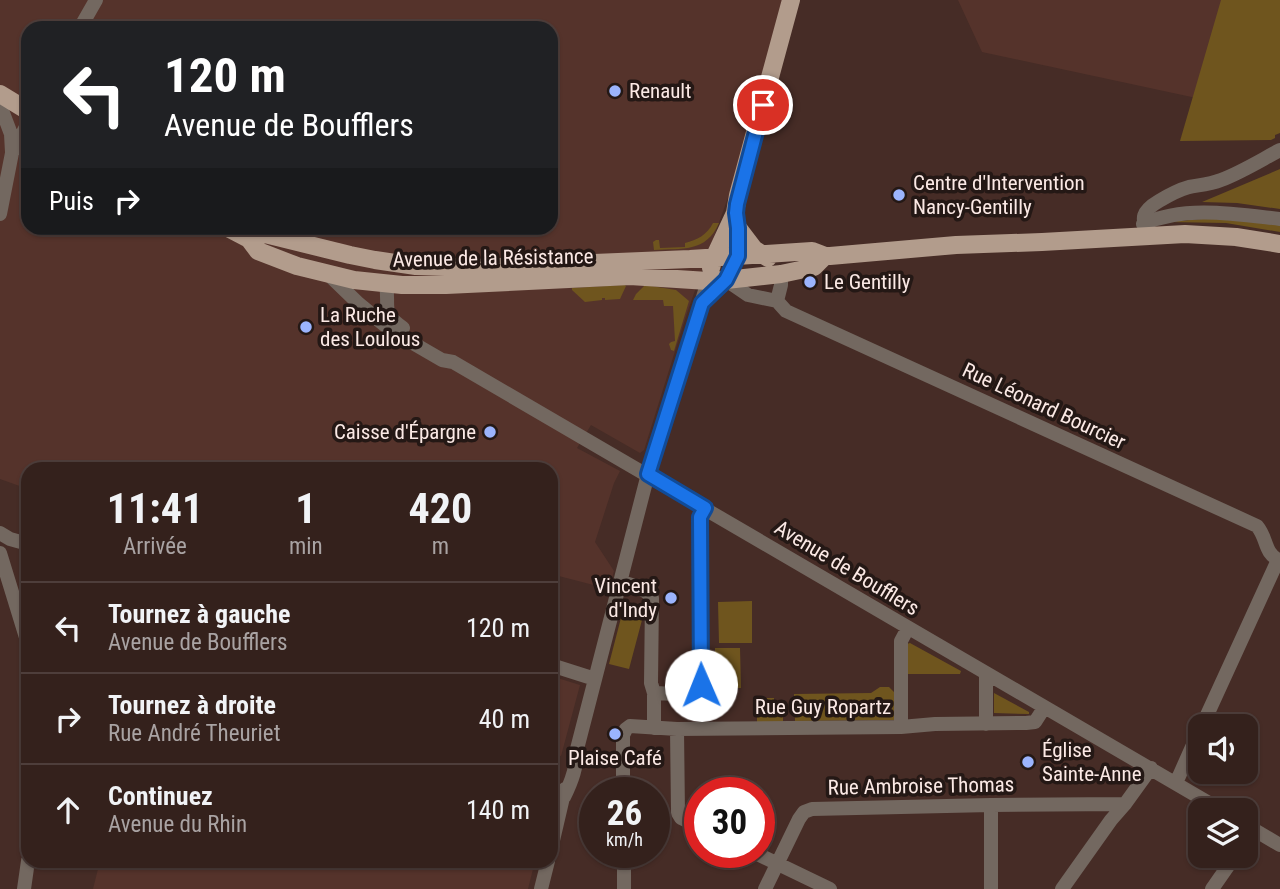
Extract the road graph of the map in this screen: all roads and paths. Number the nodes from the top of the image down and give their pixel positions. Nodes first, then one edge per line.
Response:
1 (96, 0) edge
2 (791, 0) edge
3 (84, 21) edge
4 (0, 94) edge
5 (0, 105) edge
6 (21, 107) edge
7 (21, 136) edge
8 (1280, 149) edge
9 (12, 153) junction
10 (0, 214) edge
11 (1280, 219) edge
12 (737, 221) junction
13 (1150, 226) junction
14 (242, 235) edge
15 (262, 235) edge
16 (269, 235) edge
17 (249, 239) junction
18 (1280, 244) edge
19 (350, 255) junction
20 (763, 255) junction
21 (738, 256) junction
22 (825, 257) junction
23 (714, 258) junction
24 (416, 266) junction
25 (780, 274) junction
26 (329, 275) junction
27 (717, 281) junction
28 (392, 289) junction
29 (776, 301) junction
30 (453, 362) junction
31 (648, 474) junction
32 (705, 508) junction
33 (1, 537) edge
34 (21, 542) edge
35 (0, 553) edge
36 (1279, 561) edge
37 (621, 582) junction
38 (21, 621) edge
39 (908, 628) junction
40 (558, 668) edge
41 (986, 674) junction
42 (595, 679) junction
43 (652, 688) junction
44 (1044, 708) junction
45 (1208, 714) edge
46 (986, 724) junction
47 (901, 727) junction
48 (654, 728) junction
49 (677, 729) junction
50 (1188, 757) edge
51 (1151, 768) junction
52 (623, 777) edge
53 (1176, 783) junction
54 (1201, 798) edge
55 (1125, 804) junction
56 (991, 805) junction
57 (684, 819) edge
58 (558, 821) edge
59 (1258, 836) edge
60 (1280, 845) edge
61 (777, 864) junction
62 (27, 868) edge
63 (546, 868) edge
64 (624, 868) edge
65 (1227, 868) edge
66 (24, 889) edge
67 (541, 889) edge
68 (624, 889) edge
69 (765, 889) edge
70 (830, 889) edge
71 (990, 889) edge
72 (1062, 889) edge
73 (1212, 889) edge

1 - 3 street
2 - 12 main road
4 - 6 main road
5 - 9 street
7 - 9 street
8 - 13 street
9 - 10 street
11 - 13 street
12 - 20 main road
12 - 21 main road
12 - 23 main road
13 - 18 main road
13 - 22 main road
14 - 17 main road, Avenue de la Résistance
15 - 17 main road, Avenue de la Résistance
16 - 19 main road, Avenue de la Résistance
17 - 26 main road, Avenue de la Résistance
19 - 24 main road, Avenue de la Résistance
19 - 28 main road
20 - 21 main road, Avenue de la Résistance
20 - 22 main road, Avenue de la Résistance
20 - 25 main road
21 - 23 main road, Avenue de la Résistance
21 - 27 main road
22 - 25 main road, Avenue de la Résistance
23 - 24 main road, Avenue de la Résistance
23 - 27 main road
24 - 28 main road
25 - 27 main road, Avenue de la Résistance
25 - 29 street
26 - 28 main road, Avenue de la Résistance
26 - 30 street, Avenue de Boufflers
27 - 28 main road, Avenue de la Résistance
27 - 29 street, Rue Léonard Bourcier
27 - 31 street
28 - 30 street, Avenue de Boufflers
29 - 36 street, Rue Léonard Bourcier
30 - 31 street, Avenue de Boufflers
31 - 32 street, Avenue de Boufflers
31 - 37 street
32 - 39 street, Avenue de Boufflers
32 - 43 street
33 - 34 street
35 - 38 street
36 - 45 street
37 - 42 street
37 - 43 street
39 - 41 street, Avenue de Boufflers
39 - 47 street
40 - 42 street
41 - 44 street, Avenue de Boufflers
41 - 46 street
42 - 58 street
43 - 48 street
44 - 46 street, Rue Guy Ropartz
44 - 51 street, Avenue de Boufflers
46 - 47 street, Rue Guy Ropartz
47 - 49 street, Rue Guy Ropartz
48 - 49 street, Rue Guy Ropartz
48 - 52 street, Rue Guy Ropartz
49 - 57 street
50 - 53 street
51 - 53 street, Avenue de Boufflers
51 - 55 street
53 - 54 street, Avenue de Boufflers
55 - 56 street, Rue Ambroise Thomas
55 - 72 street
56 - 61 street, Rue Ambroise Thomas
56 - 71 street
59 - 60 street
61 - 69 street, Rue Ambroise Thomas
61 - 70 street
62 - 66 street
63 - 67 street
64 - 68 street
65 - 73 street

